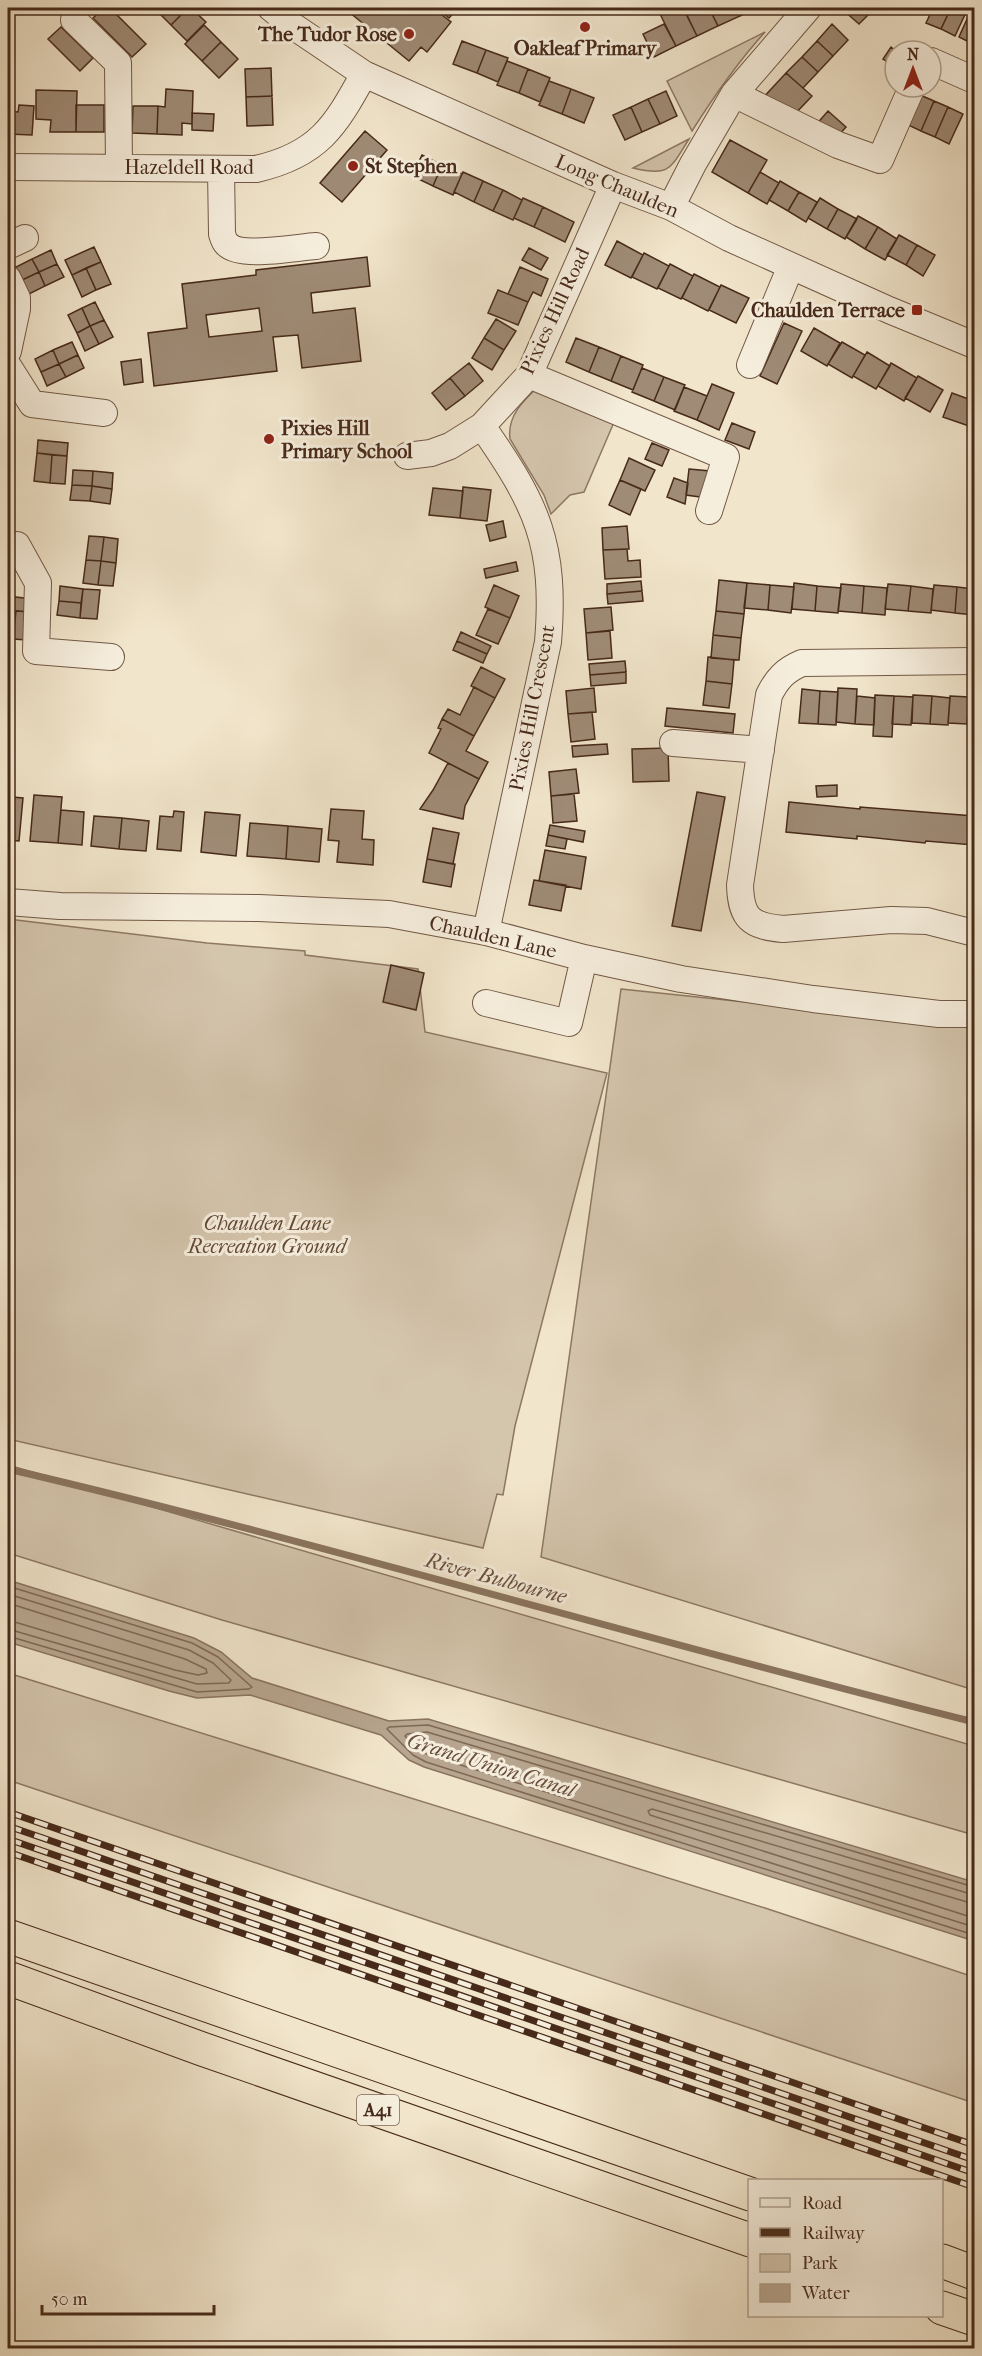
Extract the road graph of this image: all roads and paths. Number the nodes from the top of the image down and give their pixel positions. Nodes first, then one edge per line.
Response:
1 (271, 8) edge
2 (808, 8) edge
3 (298, 17) edge
4 (74, 20) dead end
5 (943, 66) edge
6 (364, 74) junction
7 (975, 80) edge
8 (734, 94) junction
9 (907, 99) edge
10 (8, 167) edge
11 (119, 167) junction
12 (221, 169) junction
13 (613, 185) junction
14 (670, 207) junction
15 (316, 246) dead end
16 (792, 266) junction
17 (8, 279) edge
18 (9, 341) edge
19 (975, 345) edge
20 (750, 365) dead end
21 (8, 366) edge
22 (528, 375) junction
23 (105, 413) dead end
24 (482, 426) junction
25 (407, 456) dead end
26 (709, 511) dead end
27 (15, 539) edge
28 (111, 657) dead end
29 (975, 661) edge
30 (673, 743) dead end
31 (761, 750) junction
32 (8, 902) edge
33 (486, 932) junction
34 (975, 933) edge
35 (584, 958) junction
36 (486, 1003) dead end
37 (975, 1014) edge
38 (8, 1936) edge
39 (8, 1978) edge
40 (748, 2193) edge
41 (748, 2239) edge
42 (943, 2261) edge
43 (975, 2272) edge
44 (943, 2308) edge
45 (975, 2319) edge

1 - 3 street, Long Chaulden
2 - 8 street
3 - 6 street, Long Chaulden
4 - 11 street
5 - 7 street
6 - 12 street, Hazeldell Road
6 - 13 street, Long Chaulden
8 - 9 street
8 - 14 street
10 - 11 street, Hazeldell Road
11 - 12 street, Hazeldell Road
12 - 15 street
13 - 14 street, Long Chaulden
13 - 22 street, Pixies Hill Road
14 - 16 street, Long Chaulden
16 - 19 street, Long Chaulden
16 - 20 street
17 - 18 street
21 - 23 street
22 - 24 street, Pixies Hill Road
22 - 26 street
24 - 25 street, Pixies Hill Road
24 - 33 street, Pixies Hill Crescent
27 - 28 street
29 - 31 street
30 - 31 street
31 - 34 street
32 - 33 street, Chaulden Lane
33 - 35 street, Chaulden Lane
35 - 36 street
35 - 37 street, Chaulden Lane
38 - 40 highway, A41
39 - 41 highway, A41
42 - 43 highway
44 - 45 highway

